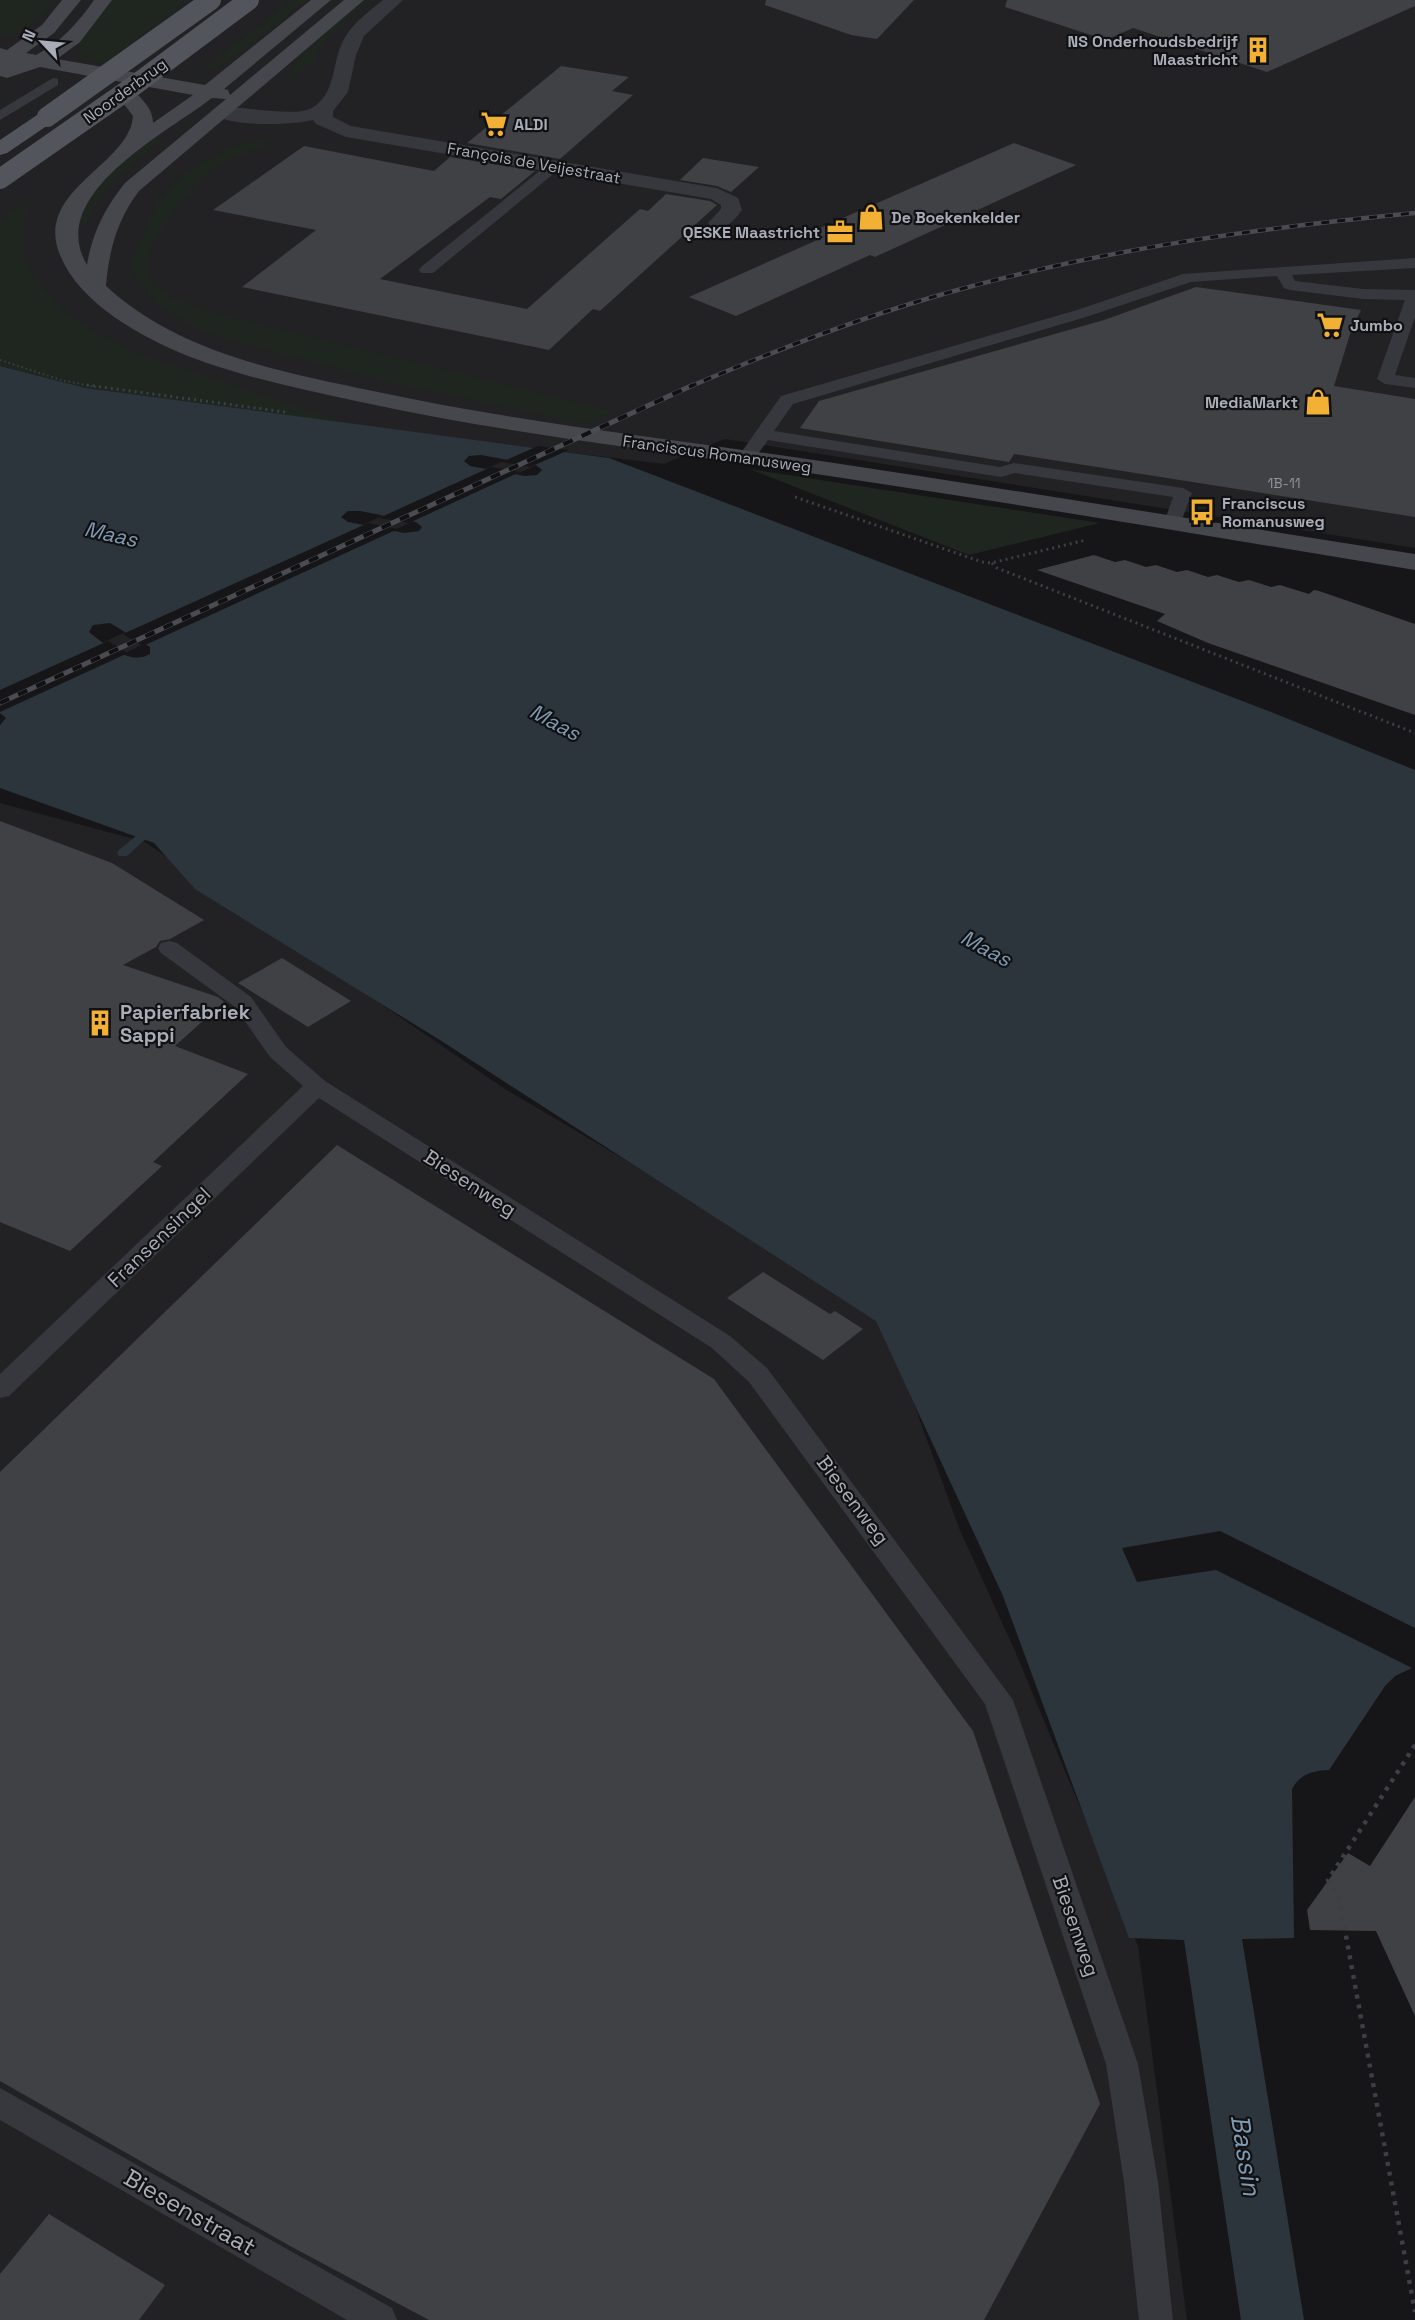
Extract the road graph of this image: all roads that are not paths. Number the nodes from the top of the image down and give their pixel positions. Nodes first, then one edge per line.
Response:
1 (72, 0) edge
2 (103, 0) edge
3 (210, 0) edge
4 (249, 0) edge
5 (322, 0) edge
6 (355, 0) edge
7 (394, 0) edge
8 (40, 62) junction
9 (4, 63) edge
10 (53, 82) junction
11 (209, 92) junction
12 (127, 95) junction
13 (241, 98) junction
14 (190, 106) junction
15 (323, 108) junction
16 (222, 112) junction
17 (0, 116) edge
18 (0, 149) edge
19 (125, 154) junction
20 (552, 168) junction
21 (0, 179) edge
22 (718, 223) dead end
23 (1415, 263) edge
24 (427, 270) dead end
25 (1282, 272) junction
26 (95, 287) junction
27 (1415, 295) edge
28 (1415, 383) edge
29 (763, 434) junction
30 (747, 458) junction
31 (1173, 523) junction
32 (1415, 562) edge
33 (169, 948) dead end
34 (317, 1086) junction
35 (0, 1389) edge
36 (0, 2103) edge
37 (380, 2320) edge
38 (1156, 2320) edge

1 - 9 street
2 - 8 street
3 - 18 main road, Noorderbrug, bridge
4 - 21 main road, Noorderbrug, bridge
5 - 11 street, Franciscus Romanusweg
6 - 13 street
7 - 15 street
8 - 9 street
8 - 11 street
9 - 10 street
10 - 12 street
10 - 17 lane
11 - 13 street
11 - 14 street, Franciscus Romanusweg
12 - 14 street
12 - 19 street
13 - 15 street
13 - 16 street
14 - 16 street
14 - 19 street, Franciscus Romanusweg
15 - 16 street
15 - 20 street, François de Veijestraat
16 - 26 street
19 - 26 street, Franciscus Romanusweg
20 - 22 street, François de Veijestraat
20 - 24 lane
23 - 25 lane
25 - 27 lane
25 - 29 lane
26 - 30 street, Franciscus Romanusweg
27 - 28 lane
29 - 30 lane
29 - 31 lane
30 - 31 street, Franciscus Romanusweg
31 - 32 street, Franciscus Romanusweg
33 - 34 lane, Biesenweg
34 - 35 lane, Fransensingel
34 - 38 lane, Biesenweg
36 - 37 lane, Biesenstraat

